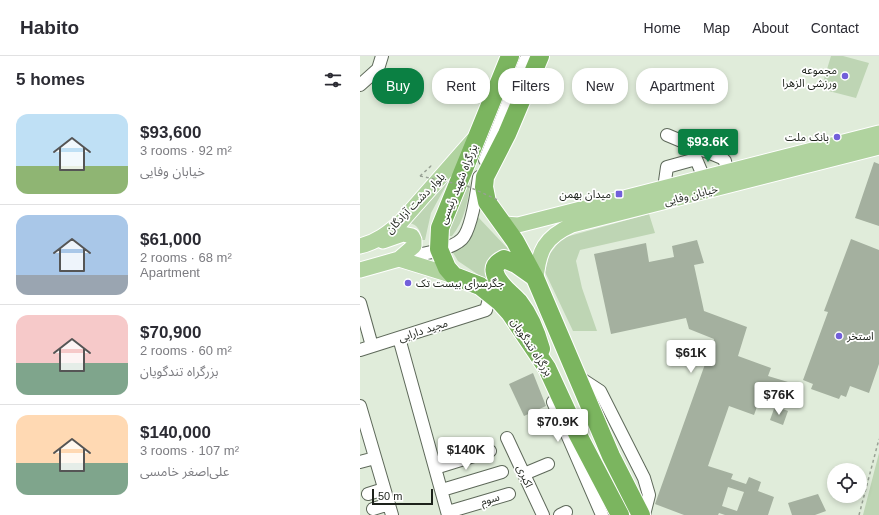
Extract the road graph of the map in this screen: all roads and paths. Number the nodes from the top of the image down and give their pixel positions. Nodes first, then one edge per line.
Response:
1 (382, 56) edge
2 (510, 56) edge
3 (527, 56) edge
4 (539, 56) edge
5 (522, 68) edge
6 (529, 68) edge
7 (360, 85) edge
8 (508, 104) edge
9 (480, 132) junction
10 (879, 134) edge
11 (667, 135) dead end
12 (879, 146) edge
13 (431, 166) dead end
14 (727, 172) junction
15 (704, 178) junction
16 (664, 188) junction
17 (498, 200) dead end
18 (504, 224) junction
19 (366, 244) edge
20 (439, 249) junction
21 (399, 259) junction
22 (360, 270) edge
23 (454, 276) junction
24 (536, 280) junction
25 (489, 292) junction
26 (360, 303) edge
27 (399, 338) junction
28 (372, 346) junction
29 (360, 350) edge
30 (546, 366) junction
31 (576, 375) junction
32 (360, 406) edge
33 (507, 438) dead end
34 (879, 439) edge
35 (490, 451) dead end
36 (375, 458) junction
37 (360, 462) edge
38 (548, 464) dead end
39 (435, 468) junction
40 (502, 472) dead end
41 (524, 474) junction
42 (384, 489) junction
43 (442, 490) junction
44 (368, 494) dead end
45 (509, 494) dead end
46 (373, 509) dead end
47 (391, 510) edge
48 (448, 514) edge
49 (543, 515) edge
50 (602, 515) edge
51 (620, 515) edge
52 (641, 515) edge
53 (644, 515) edge
54 (859, 515) edge

1 - 7 street
2 - 9 highway, بزرگراه شهید رئیسی
3 - 5 street
4 - 6 highway
4 - 18 highway, بزرگراه شهید رئیسی
8 - 20 street
9 - 19 main road, بلوار دشت آزادگان
9 - 20 highway, بزرگراه شهید رئیسی
10 - 14 main road, خیابان وفایی
11 - 14 street
12 - 24 main road, خیابان وفایی
13 - 17 path, bridge
14 - 15 main road, خیابان وفایی
15 - 16 main road, خیابان وفایی
15 - 16 street
16 - 18 main road, خیابان وفایی
18 - 24 highway, بزرگراه شهید رئیسی
19 - 21 main road
20 - 21 street
20 - 23 highway, بزرگراه شهید رئیسی
21 - 22 main road
21 - 23 main road
23 - 25 highway
24 - 30 highway
24 - 31 highway
25 - 27 street, مجید دارابی
25 - 30 highway, بزرگراه تندگویان
26 - 28 street
27 - 28 street, مجید دارابی
27 - 39 street
28 - 29 street, مجید دارابی
30 - 50 street
30 - 51 highway, بزرگراه تندگویان
31 - 52 highway
31 - 53 street
32 - 36 street
33 - 41 street, اکبری
34 - 54 path
35 - 39 street
36 - 37 street
36 - 42 street
38 - 41 street
39 - 43 street
40 - 43 street
41 - 49 street, اکبری
42 - 44 street
42 - 47 street
43 - 48 street
45 - 48 street, سوم
46 - 47 street

